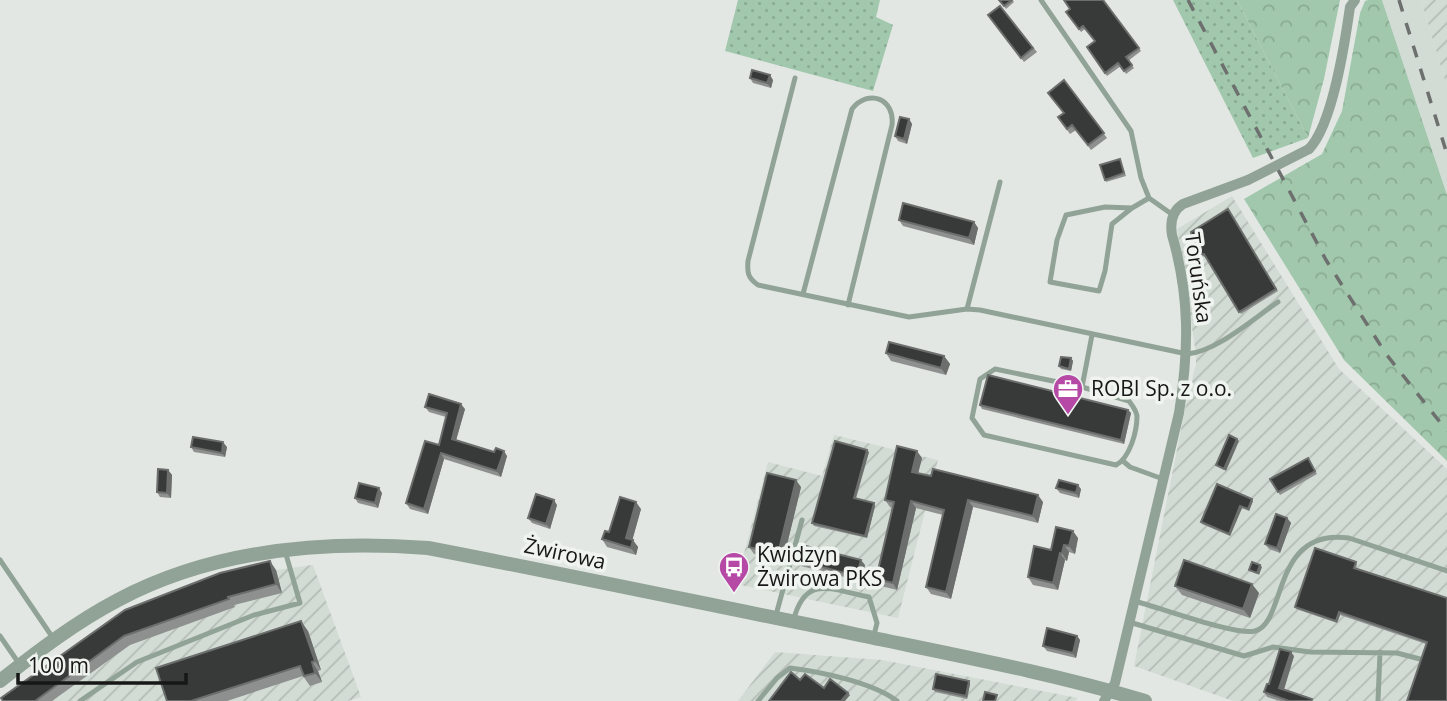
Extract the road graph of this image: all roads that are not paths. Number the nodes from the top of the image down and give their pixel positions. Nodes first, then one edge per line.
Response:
1 (1041, 0) edge
2 (1355, 0) edge
3 (795, 78) dead end
4 (1000, 182) dead end
5 (1149, 198) junction
6 (1132, 208) junction
7 (1173, 215) junction
8 (803, 294) junction
9 (1278, 302) dead end
10 (848, 304) junction
11 (967, 309) junction
12 (1092, 335) junction
13 (1187, 354) junction
14 (1082, 387) junction
15 (1123, 461) junction
16 (1163, 479) junction
17 (802, 520) dead end
18 (285, 549) junction
19 (0, 560) edge
20 (1447, 571) edge
21 (1135, 601) junction
22 (776, 618) junction
23 (793, 622) junction
24 (1129, 622) junction
25 (0, 636) edge
26 (873, 638) junction
27 (53, 639) junction
28 (1380, 652) junction
29 (1420, 659) edge
30 (20, 665) junction
31 (0, 681) edge
32 (1108, 696) edge
33 (79, 701) edge
34 (758, 701) edge
35 (897, 701) edge
36 (1145, 701) edge
37 (1378, 701) edge

1 - 5 lane
2 - 7 street, Toruńska, bridge
3 - 8 lane
4 - 11 lane
5 - 6 lane
5 - 7 lane
6 - 6 lane
7 - 13 street, Toruńska
8 - 10 lane
8 - 10 lane
9 - 13 lane
10 - 11 lane
11 - 12 lane
12 - 13 lane
12 - 14 lane
13 - 16 street, Toruńska
14 - 15 lane
14 - 15 lane
15 - 16 lane
16 - 21 street, Toruńska
17 - 22 lane
18 - 22 street, Żwirowa
18 - 27 street, Żwirowa
18 - 33 lane
19 - 27 lane
20 - 21 lane
21 - 24 street, Toruńska
22 - 23 street, Żwirowa
23 - 26 street, Żwirowa
23 - 26 lane
24 - 28 lane
24 - 32 street, Toruńska
25 - 30 lane
26 - 32 street, Żwirowa
27 - 30 street, Żwirowa
28 - 29 lane
28 - 37 lane
30 - 31 street, Żwirowa
32 - 36 street, Żwirowa
34 - 35 lane

